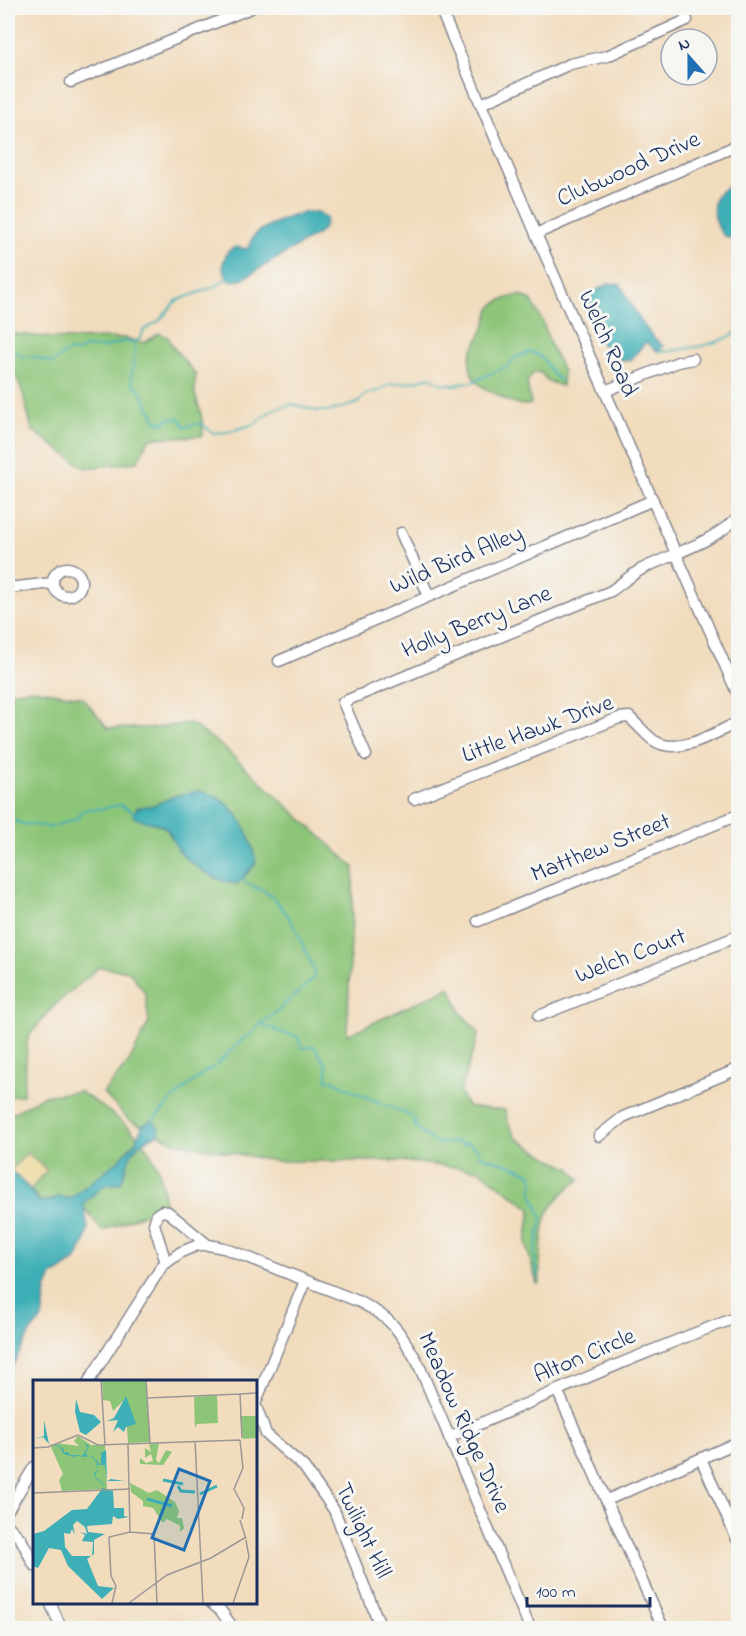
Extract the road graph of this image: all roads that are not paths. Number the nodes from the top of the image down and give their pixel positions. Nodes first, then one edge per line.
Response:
1 (251, 8) edge
2 (440, 8) edge
3 (687, 20) dead end
4 (71, 82) dead end
5 (481, 104) junction
6 (738, 145) edge
7 (536, 234) junction
8 (693, 359) dead end
9 (605, 391) junction
10 (652, 500) junction
11 (738, 517) edge
12 (401, 533) dead end
13 (676, 554) junction
14 (53, 583) dead end
15 (8, 588) edge
16 (429, 596) junction
17 (279, 661) dead end
18 (738, 695) edge
19 (738, 723) edge
20 (366, 755) dead end
21 (414, 799) dead end
22 (738, 815) edge
23 (478, 921) dead end
24 (738, 936) edge
25 (539, 1016) dead end
26 (738, 1069) edge
27 (599, 1136) dead end
28 (208, 1245) junction
29 (166, 1263) junction
30 (305, 1281) junction
31 (738, 1317) edge
32 (90, 1380) edge
33 (558, 1392) junction
34 (256, 1402) edge
35 (256, 1409) edge
36 (261, 1435) edge
37 (449, 1437) junction
38 (738, 1442) edge
39 (701, 1459) junction
40 (33, 1469) edge
41 (607, 1500) junction
42 (8, 1510) edge
43 (8, 1527) edge
44 (738, 1541) edge
45 (33, 1563) edge
46 (52, 1603) edge
47 (211, 1603) edge
48 (382, 1628) edge
49 (61, 1629) edge
50 (233, 1629) edge
51 (530, 1629) edge
52 (663, 1629) edge

1 - 4 street
2 - 5 street, Welch Road
3 - 5 street
5 - 7 street, Welch Road
6 - 7 street, Clubwood Drive
7 - 9 street, Welch Road
8 - 9 street
9 - 10 street, Welch Road
10 - 13 street, Welch Road
10 - 16 street, Wild Bird Alley
11 - 13 street
12 - 16 street
13 - 18 street, Welch Road
13 - 20 street, Holly Berry Lane
14 - 15 street
16 - 17 street, Wild Bird Alley
19 - 21 street, Little Hawk Drive
22 - 23 street, Matthew Street
24 - 25 street, Welch Court
26 - 27 street
28 - 29 street
28 - 29 street, Meadow Ridge Drive
28 - 30 street, Meadow Ridge Drive
29 - 32 street
30 - 34 street, Twilight Hill
30 - 37 street, Meadow Ridge Drive
31 - 33 street, Alton Circle
33 - 37 street, Alton Circle
33 - 41 street
35 - 36 street, Twilight Hill
36 - 48 street, Twilight Hill
37 - 51 street, Meadow Ridge Drive
38 - 39 street
39 - 41 street
39 - 44 street
40 - 42 street
41 - 52 street
43 - 45 street
46 - 49 street
47 - 50 street

